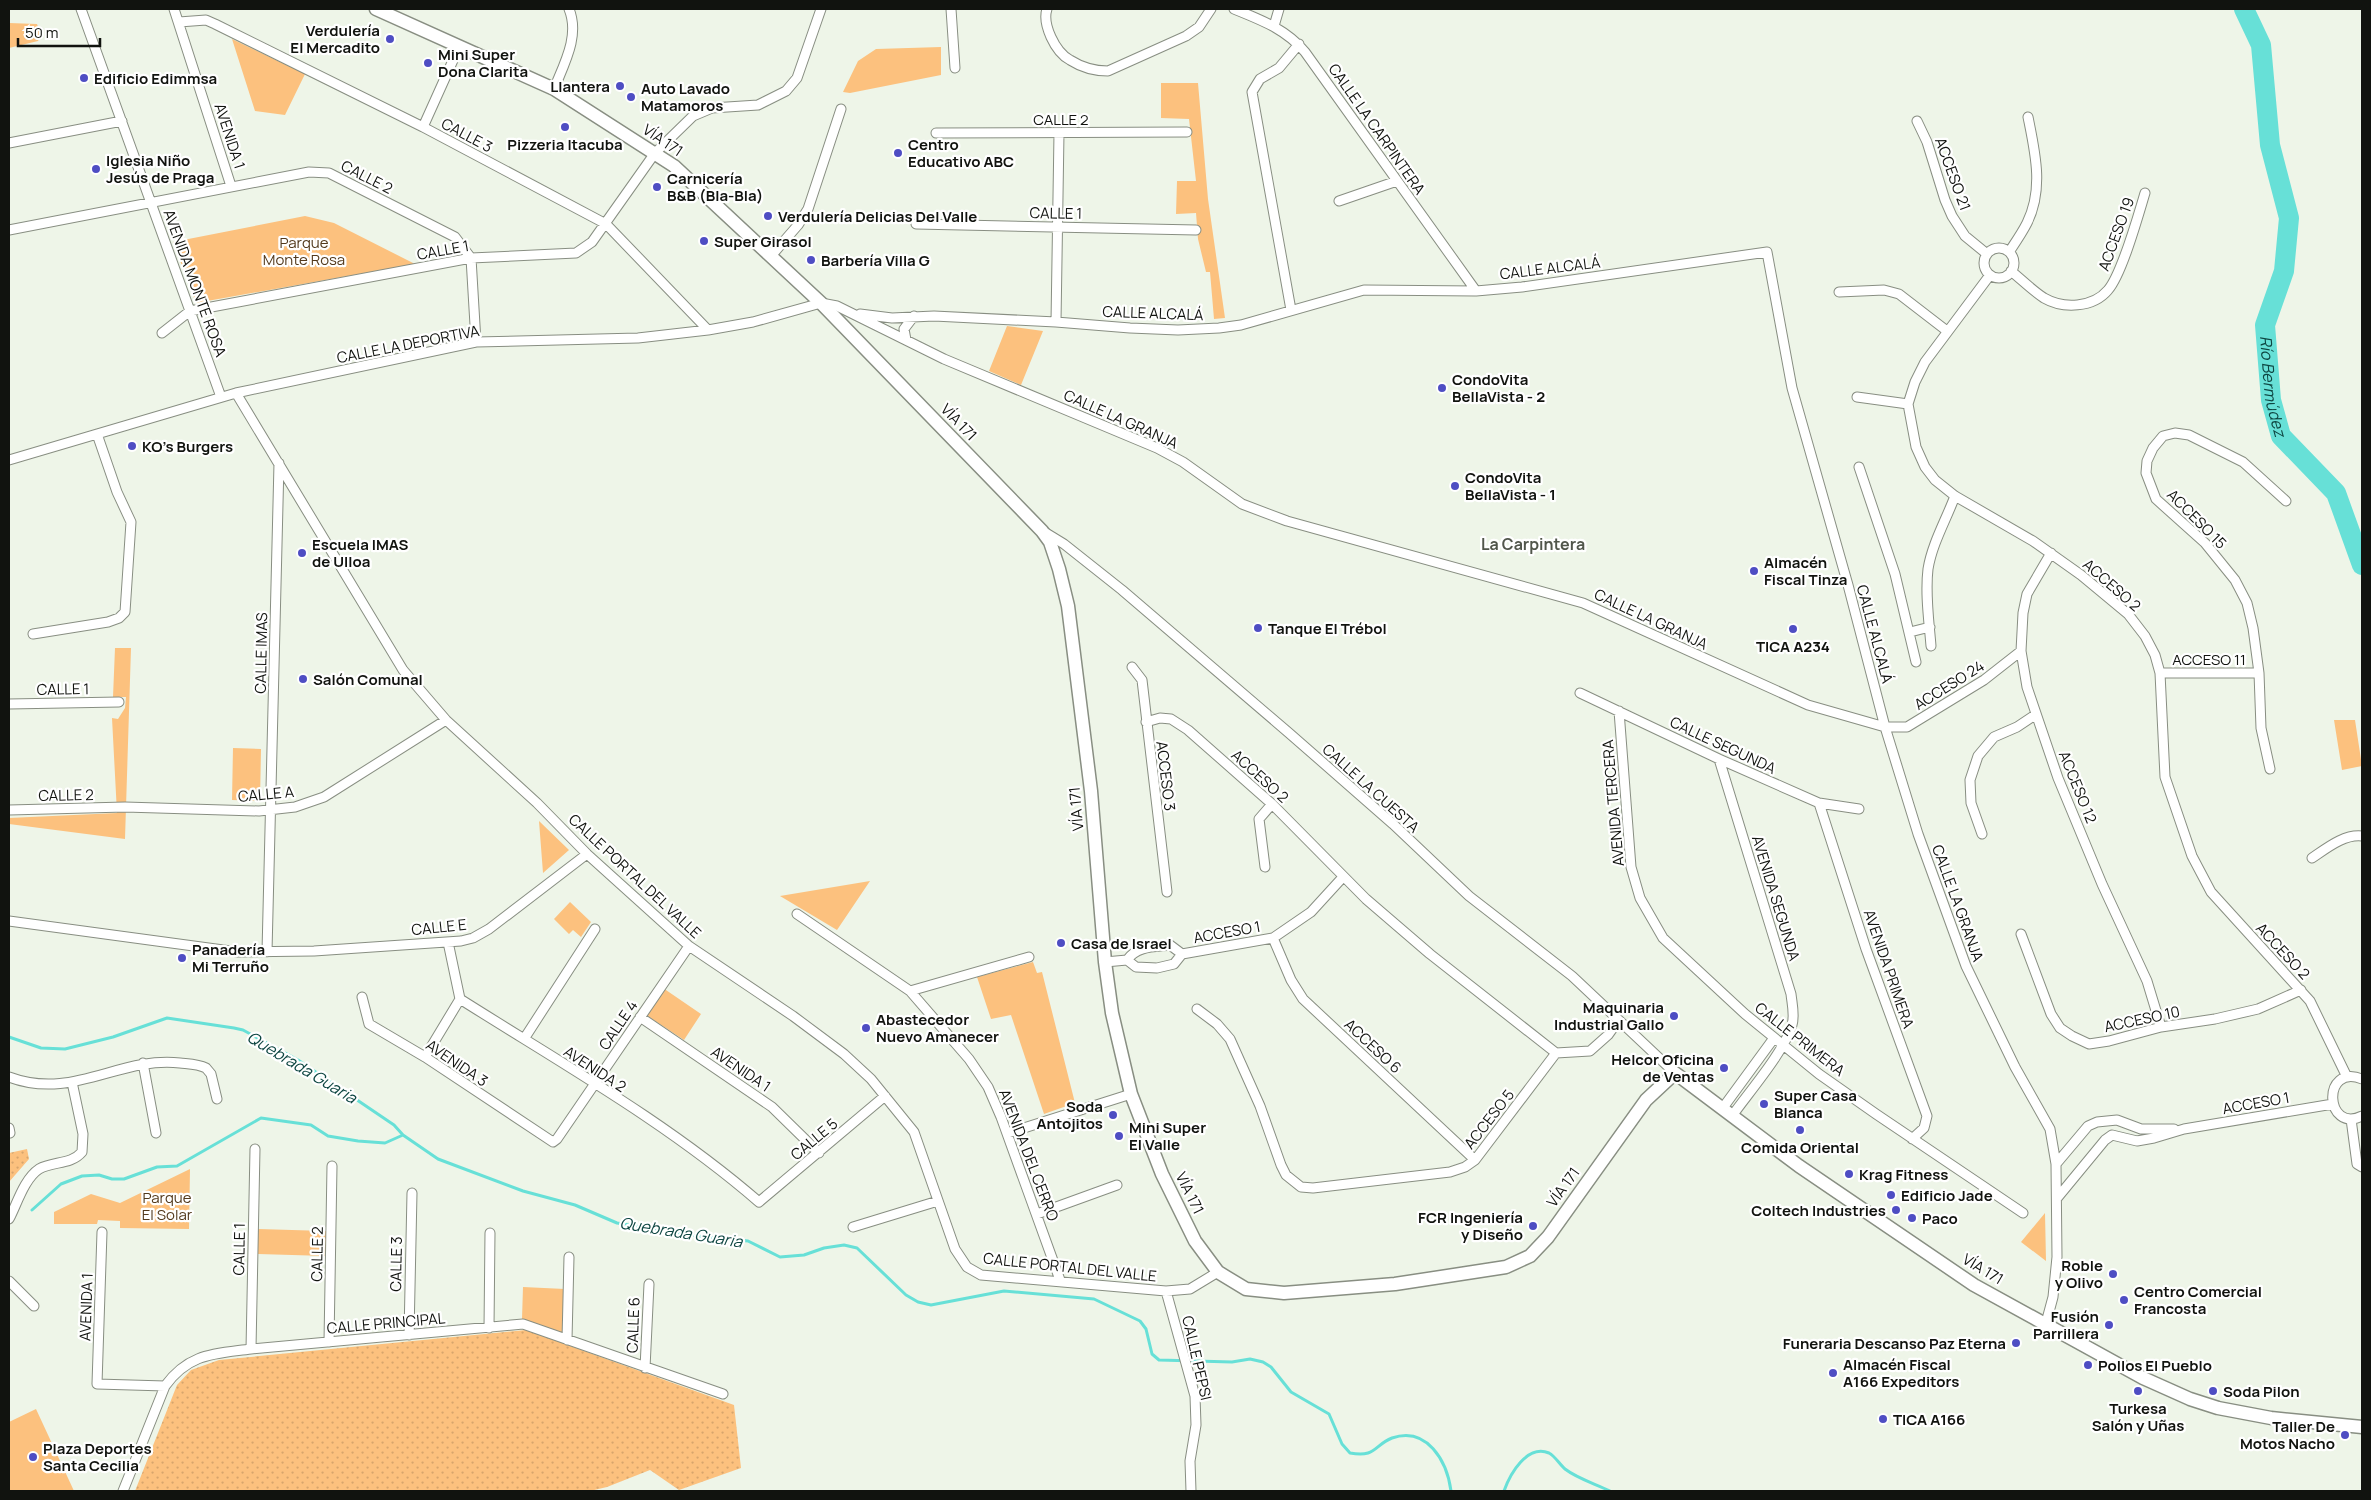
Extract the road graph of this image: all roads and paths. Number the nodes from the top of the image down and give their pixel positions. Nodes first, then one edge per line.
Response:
1 (81, 9) edge
2 (174, 9) edge
3 (376, 9) edge
4 (569, 9) edge
5 (821, 9) edge
6 (951, 9) edge
7 (1211, 9) edge
8 (1234, 9) edge
9 (1279, 9) edge
10 (1046, 12) edge
11 (179, 22) junction
12 (1274, 26) junction
13 (1299, 44) junction
14 (459, 47) junction
15 (955, 68) dead end
16 (554, 89) junction
17 (841, 108) dead end
18 (2028, 118) dead end
19 (122, 121) junction
20 (1917, 121) dead end
21 (423, 127) junction
22 (1187, 132) dead end
23 (936, 133) dead end
24 (1059, 133) junction
25 (9, 143) edge
26 (655, 153) junction
27 (1397, 181) junction
28 (231, 186) junction
29 (2145, 193) dead end
30 (1339, 200) dead end
31 (152, 203) junction
32 (606, 224) junction
33 (916, 224) dead end
34 (1058, 227) junction
35 (9, 230) edge
36 (1196, 230) dead end
37 (2009, 252) junction
38 (1987, 254) junction
39 (771, 256) junction
40 (471, 258) junction
41 (2012, 271) junction
42 (1990, 275) junction
43 (1476, 291) junction
44 (1839, 292) dead end
45 (821, 303) junction
46 (1291, 310) junction
47 (190, 311) junction
48 (851, 312) junction
49 (914, 316) junction
50 (1056, 322) junction
51 (708, 330) junction
52 (1947, 331) junction
53 (162, 333) dead end
54 (906, 340) junction
55 (476, 342) junction
56 (236, 393) junction
57 (1857, 396) dead end
58 (221, 397) junction
59 (1908, 404) junction
60 (97, 434) junction
61 (9, 460) edge
62 (279, 463) junction
63 (1859, 467) dead end
64 (1955, 496) junction
65 (2286, 501) dead end
66 (1042, 531) junction
67 (2051, 553) junction
68 (1930, 627) junction
69 (1910, 632) junction
70 (34, 634) dead end
71 (1931, 646) dead end
72 (2021, 651) junction
73 (1916, 662) dead end
74 (1132, 667) dead end
75 (2160, 673) junction
76 (2259, 673) junction
77 (1580, 693) dead end
78 (119, 702) dead end
79 (9, 704) edge
80 (1619, 711) junction
81 (2035, 715) junction
82 (446, 720) junction
83 (1146, 722) junction
84 (1885, 727) junction
85 (1719, 760) junction
86 (2270, 769) dead end
87 (1819, 802) junction
88 (1272, 804) junction
89 (124, 807) joint
90 (1858, 809) dead end
91 (9, 810) edge
92 (271, 811) junction
93 (1982, 834) dead end
94 (2362, 836) edge
95 (587, 854) junction
96 (2312, 858) dead end
97 (1265, 867) dead end
98 (1343, 877) junction
99 (1167, 892) dead end
100 (797, 914) dead end
101 (1651, 919) joint
102 (9, 921) edge
103 (594, 929) dead end
104 (2021, 934) dead end
105 (1273, 938) junction
106 (448, 942) junction
107 (689, 946) junction
108 (266, 952) junction
109 (1182, 954) junction
110 (1029, 957) dead end
111 (1126, 960) junction
112 (1105, 962) junction
113 (2301, 990) junction
114 (910, 991) junction
115 (362, 997) dead end
116 (460, 998) junction
117 (1197, 1009) dead end
118 (640, 1017) junction
119 (1618, 1020) junction
120 (2162, 1027) junction
121 (1774, 1038) junction
122 (524, 1039) junction
123 (1783, 1045) junction
124 (1556, 1053) junction
125 (425, 1057) junction
126 (143, 1063) junction
127 (1675, 1073) junction
128 (9, 1077) edge
129 (2347, 1077) junction
130 (2362, 1079) edge
131 (22, 1082) junction
132 (72, 1082) junction
133 (594, 1085) junction
134 (9, 1086) edge
135 (1130, 1094) junction
136 (885, 1096) junction
137 (217, 1099) dead end
138 (2333, 1104) junction
139 (1727, 1112) junction
140 (2362, 1116) edge
141 (2352, 1119) junction
142 (2184, 1129) junction
143 (156, 1133) dead end
144 (1008, 1133) junction
145 (1912, 1139) junction
146 (553, 1142) joint
147 (255, 1149) dead end
148 (819, 1153) junction
149 (1475, 1160) junction
150 (2056, 1164) junction
151 (332, 1166) dead end
152 (2360, 1166) edge
153 (1118, 1185) dead end
154 (412, 1193) dead end
155 (2058, 1197) junction
156 (938, 1201) junction
157 (759, 1202) joint
158 (2023, 1213) dead end
159 (1037, 1214) junction
160 (9, 1220) edge
161 (853, 1227) dead end
162 (102, 1232) dead end
163 (490, 1233) dead end
164 (569, 1257) dead end
165 (1218, 1272) junction
166 (1060, 1280) junction
167 (9, 1281) edge
168 (649, 1284) dead end
169 (1166, 1291) junction
170 (34, 1306) dead end
171 (2046, 1323) junction
172 (489, 1328) junction
173 (409, 1335) junction
174 (567, 1340) junction
175 (330, 1342) junction
176 (251, 1349) junction
177 (645, 1368) junction
178 (165, 1386) junction
179 (723, 1394) dead end
180 (2362, 1427) edge
181 (123, 1491) edge
182 (1191, 1491) edge

1 - 19 street, AVENIDA MONTE ROSA
2 - 11 street, AVENIDA 1
3 - 14 main road, VÍA 171
4 - 16 street
5 - 26 street
6 - 15 street
7 - 10 street
8 - 12 street, CALLE LA CARPINTERA
9 - 12 street
11 - 21 street, CALLE 3
11 - 28 street, AVENIDA 1
12 - 13 street, CALLE LA CARPINTERA
13 - 27 street, CALLE LA CARPINTERA
13 - 46 street
14 - 16 main road, VÍA 171
14 - 21 street
16 - 26 main road, VÍA 171
17 - 39 street
18 - 37 street
19 - 25 street
19 - 31 street, AVENIDA MONTE ROSA
20 - 38 street, ACCESO 21
21 - 32 street, CALLE 3
22 - 24 street, CALLE 2
23 - 24 street, CALLE 2
24 - 34 street
26 - 32 street, CALLE 1
26 - 39 main road, VÍA 171
27 - 30 street
27 - 43 street, CALLE LA CARPINTERA
28 - 31 street, CALLE 2
28 - 40 street, CALLE 2
29 - 41 street, ACCESO 19
31 - 35 street
31 - 47 street, AVENIDA MONTE ROSA
32 - 40 street, CALLE 1
32 - 51 street, CALLE 3
33 - 34 street, CALLE 1
34 - 36 street, CALLE 1
34 - 50 street
37 - 38 street
37 - 41 street
38 - 42 street
39 - 45 main road, VÍA 171
40 - 47 street, CALLE 1
40 - 55 street
41 - 42 street
42 - 52 street, ACCESO 2
43 - 46 street, CALLE ALCALÁ
43 - 84 street, CALLE ALCALÁ
44 - 52 street
45 - 48 street, CALLE LA GRANJA
45 - 51 street, CALLE LA DEPORTIVA
45 - 66 main road, VÍA 171
46 - 50 street, CALLE ALCALÁ
47 - 53 street
47 - 58 street, AVENIDA MONTE ROSA
48 - 49 street, CALLE ALCALÁ
48 - 54 street, CALLE LA GRANJA
49 - 50 street, CALLE ALCALÁ
49 - 54 street
51 - 55 street, CALLE LA DEPORTIVA
52 - 59 street, ACCESO 2
54 - 84 street, CALLE LA GRANJA
55 - 56 street, CALLE LA DEPORTIVA
56 - 58 street, CALLE LA DEPORTIVA
56 - 62 street, CALLE PORTAL DEL VALLE
57 - 59 street
58 - 60 street, CALLE LA DEPORTIVA
59 - 64 street, ACCESO 2
60 - 61 street, CALLE LA DEPORTIVA
60 - 70 street
62 - 82 street, CALLE PORTAL DEL VALLE
62 - 92 street, CALLE IMAS
63 - 69 street
64 - 67 street, ACCESO 2
64 - 68 street
65 - 76 street, ACCESO 15
66 - 112 main road, VÍA 171
66 - 119 street, CALLE LA CUESTA
67 - 72 street, ACCESO 12
67 - 75 street, ACCESO 2
68 - 69 street
68 - 71 street
69 - 73 street
72 - 81 street, ACCESO 12
72 - 84 street, ACCESO 24
74 - 83 street, ACCESO 3
75 - 76 street, ACCESO 11
75 - 113 street, ACCESO 2
76 - 86 street
77 - 80 street, CALLE SEGUNDA
78 - 79 street, CALLE 1
80 - 85 street, CALLE SEGUNDA
80 - 101 street, AVENIDA TERCERA
81 - 93 street
81 - 120 street, ACCESO 12
82 - 92 street, CALLE A
82 - 95 street, CALLE PORTAL DEL VALLE
83 - 88 street, ACCESO 2
83 - 99 street, ACCESO 3
84 - 150 street, CALLE LA GRANJA
85 - 87 street, CALLE SEGUNDA
85 - 123 street, AVENIDA SEGUNDA
87 - 90 street, CALLE SEGUNDA
87 - 145 street, AVENIDA PRIMERA
88 - 97 street
88 - 98 street, ACCESO 2
89 - 91 street, CALLE 2
89 - 92 street, CALLE A
92 - 108 street, CALLE IMAS
94 - 96 street
95 - 106 street, CALLE E
95 - 107 street, CALLE PORTAL DEL VALLE
98 - 105 street, ACCESO 1
98 - 124 street
100 - 114 street, AVENIDA DEL CERRO
101 - 121 street, CALLE PRIMERA
102 - 108 street, CALLE E
103 - 122 street
104 - 120 street, ACCESO 10
105 - 109 street, ACCESO 1
105 - 149 street, ACCESO 6
106 - 108 street, CALLE E
106 - 116 street
107 - 118 street, CALLE 4
107 - 136 street, CALLE PORTAL DEL VALLE
109 - 111 street, ACCESO 1
109 - 111 street, ACCESO 1
110 - 114 street
111 - 112 street, ACCESO 1
112 - 135 main road, VÍA 171
113 - 120 street, ACCESO 10
113 - 129 street, ACCESO 2
114 - 144 street, AVENIDA DEL CERRO
115 - 125 street, AVENIDA 3
116 - 122 street, AVENIDA 2
116 - 125 street
117 - 149 street, ACCESO 5
118 - 133 street, CALLE 4
118 - 148 street, AVENIDA 1
119 - 124 street
119 - 127 street, CALLE LA CUESTA
121 - 123 street, CALLE PRIMERA
121 - 139 street
122 - 133 street, AVENIDA 2
123 - 139 street, AVENIDA SEGUNDA
123 - 145 street, CALLE PRIMERA
124 - 149 street, ACCESO 5
125 - 146 street, AVENIDA 3
126 - 132 street
126 - 137 street
126 - 143 street
127 - 139 main road, VÍA 171
127 - 165 main road, VÍA 171
128 - 131 street
129 - 130 street
129 - 138 street
131 - 132 street
131 - 134 street
132 - 160 street
133 - 146 street, CALLE 4
133 - 157 street, AVENIDA 2
135 - 144 street
135 - 165 main road, VÍA 171
136 - 148 street, CALLE 5
136 - 156 street, CALLE PORTAL DEL VALLE
138 - 141 street
138 - 142 street, ACCESO 1
139 - 171 main road, VÍA 171
140 - 141 street
141 - 152 street
142 - 150 street, ACCESO 1
142 - 155 street, ACCESO 1
144 - 159 street, AVENIDA DEL CERRO
145 - 158 street, CALLE PRIMERA
147 - 176 street, CALLE 1
148 - 157 street, CALLE 5
150 - 155 street, CALLE LA GRANJA
151 - 175 street, CALLE 2
153 - 159 street
154 - 173 street, CALLE 3
155 - 171 street, CALLE LA GRANJA
156 - 161 street
156 - 166 street, CALLE PORTAL DEL VALLE
159 - 166 street, AVENIDA DEL CERRO
162 - 178 street, AVENIDA 1
163 - 172 street
164 - 174 street
165 - 169 street, CALLE PORTAL DEL VALLE
166 - 169 street, CALLE PORTAL DEL VALLE
167 - 170 street
168 - 177 street, CALLE 6
169 - 182 street, CALLE PEPSI
171 - 180 main road, VÍA 171
172 - 173 street, CALLE PRINCIPAL
172 - 174 street, CALLE PRINCIPAL
173 - 175 street, CALLE PRINCIPAL
174 - 177 street, CALLE PRINCIPAL
175 - 176 street, CALLE PRINCIPAL
176 - 178 street, CALLE PRINCIPAL
177 - 179 street, CALLE PRINCIPAL
178 - 181 street, CALLE PRINCIPAL

